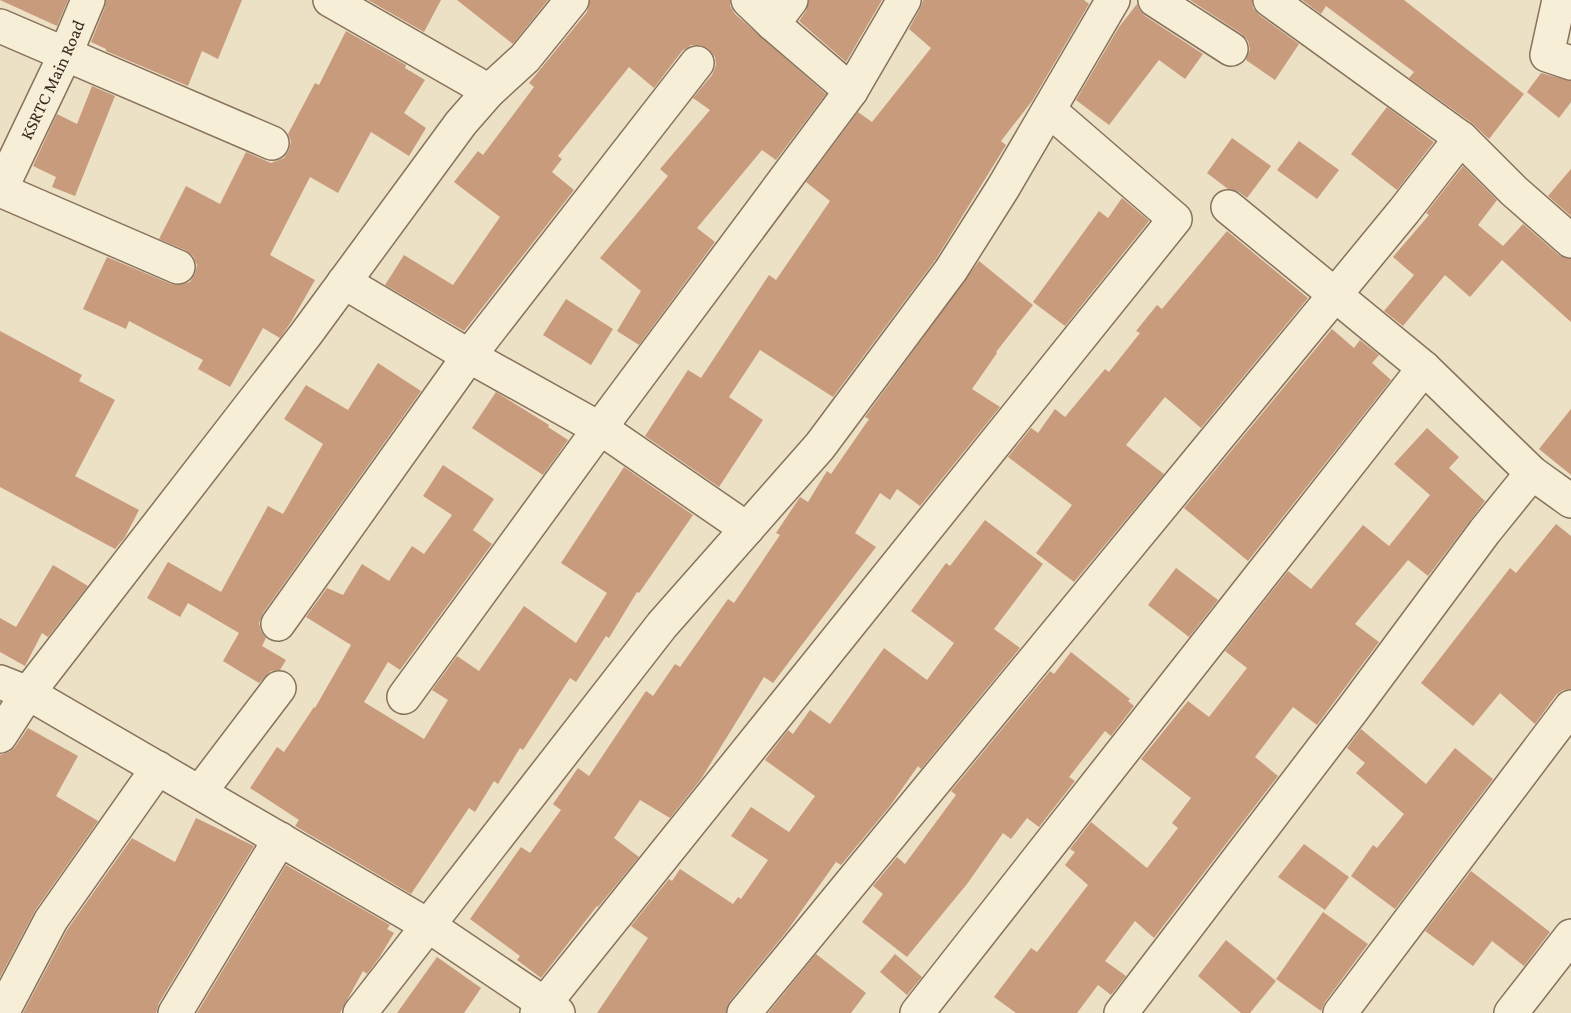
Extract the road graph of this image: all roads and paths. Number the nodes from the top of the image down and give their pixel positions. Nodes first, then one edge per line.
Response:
1 (88, 0) edge
2 (330, 0) edge
3 (748, 0) edge
4 (904, 0) edge
5 (1113, 0) edge
6 (1155, 0) edge
7 (1270, 0) edge
8 (1559, 0) edge
9 (559, 5) edge
10 (782, 12) edge
11 (0, 26) edge
12 (1231, 49) dead end
13 (65, 55) junction
14 (697, 63) dead end
15 (1571, 63) edge
16 (850, 91) junction
17 (489, 92) junction
18 (1049, 110) junction
19 (1461, 138) junction
20 (272, 143) dead end
21 (0, 190) edge
22 (1228, 207) dead end
23 (1571, 241) edge
24 (178, 267) dead end
25 (344, 282) junction
26 (1334, 295) junction
27 (469, 356) junction
28 (1424, 368) junction
29 (600, 428) junction
30 (1532, 473) junction
31 (1571, 501) edge
32 (747, 529) junction
33 (278, 624) dead end
34 (14, 687) edge
35 (279, 688) dead end
36 (404, 697) dead end
37 (1571, 707) edge
38 (0, 736) edge
39 (158, 768) junction
40 (200, 792) junction
41 (280, 839) junction
42 (429, 926) junction
43 (1571, 936) edge
44 (546, 1010) edge
45 (2, 1013) edge
46 (175, 1013) edge
47 (360, 1013) edge
48 (744, 1013) edge
49 (917, 1013) edge
50 (1121, 1013) edge
51 (1340, 1013) edge
52 (1511, 1013) edge

1 - 13 street, KSRTC Main Road
2 - 17 street
3 - 10 street
4 - 16 street
5 - 18 street
6 - 12 street
7 - 19 street
8 - 15 street
9 - 17 street
10 - 16 street
11 - 13 street
13 - 20 street
13 - 21 street, KSRTC Main Road
14 - 27 street
16 - 29 street
17 - 25 street
18 - 32 street
18 - 44 street
19 - 23 street
19 - 26 street
21 - 24 street
22 - 26 street
25 - 27 street
25 - 34 street
26 - 28 street
26 - 48 street
27 - 29 street
27 - 33 street
28 - 30 street
28 - 49 street
29 - 32 street
29 - 36 street
30 - 31 street
30 - 50 street
32 - 42 street
34 - 38 street
34 - 39 street
35 - 40 street
37 - 51 street
39 - 40 street
39 - 45 street
40 - 41 street
41 - 42 street
41 - 46 street
42 - 44 street
42 - 47 street
43 - 52 street

